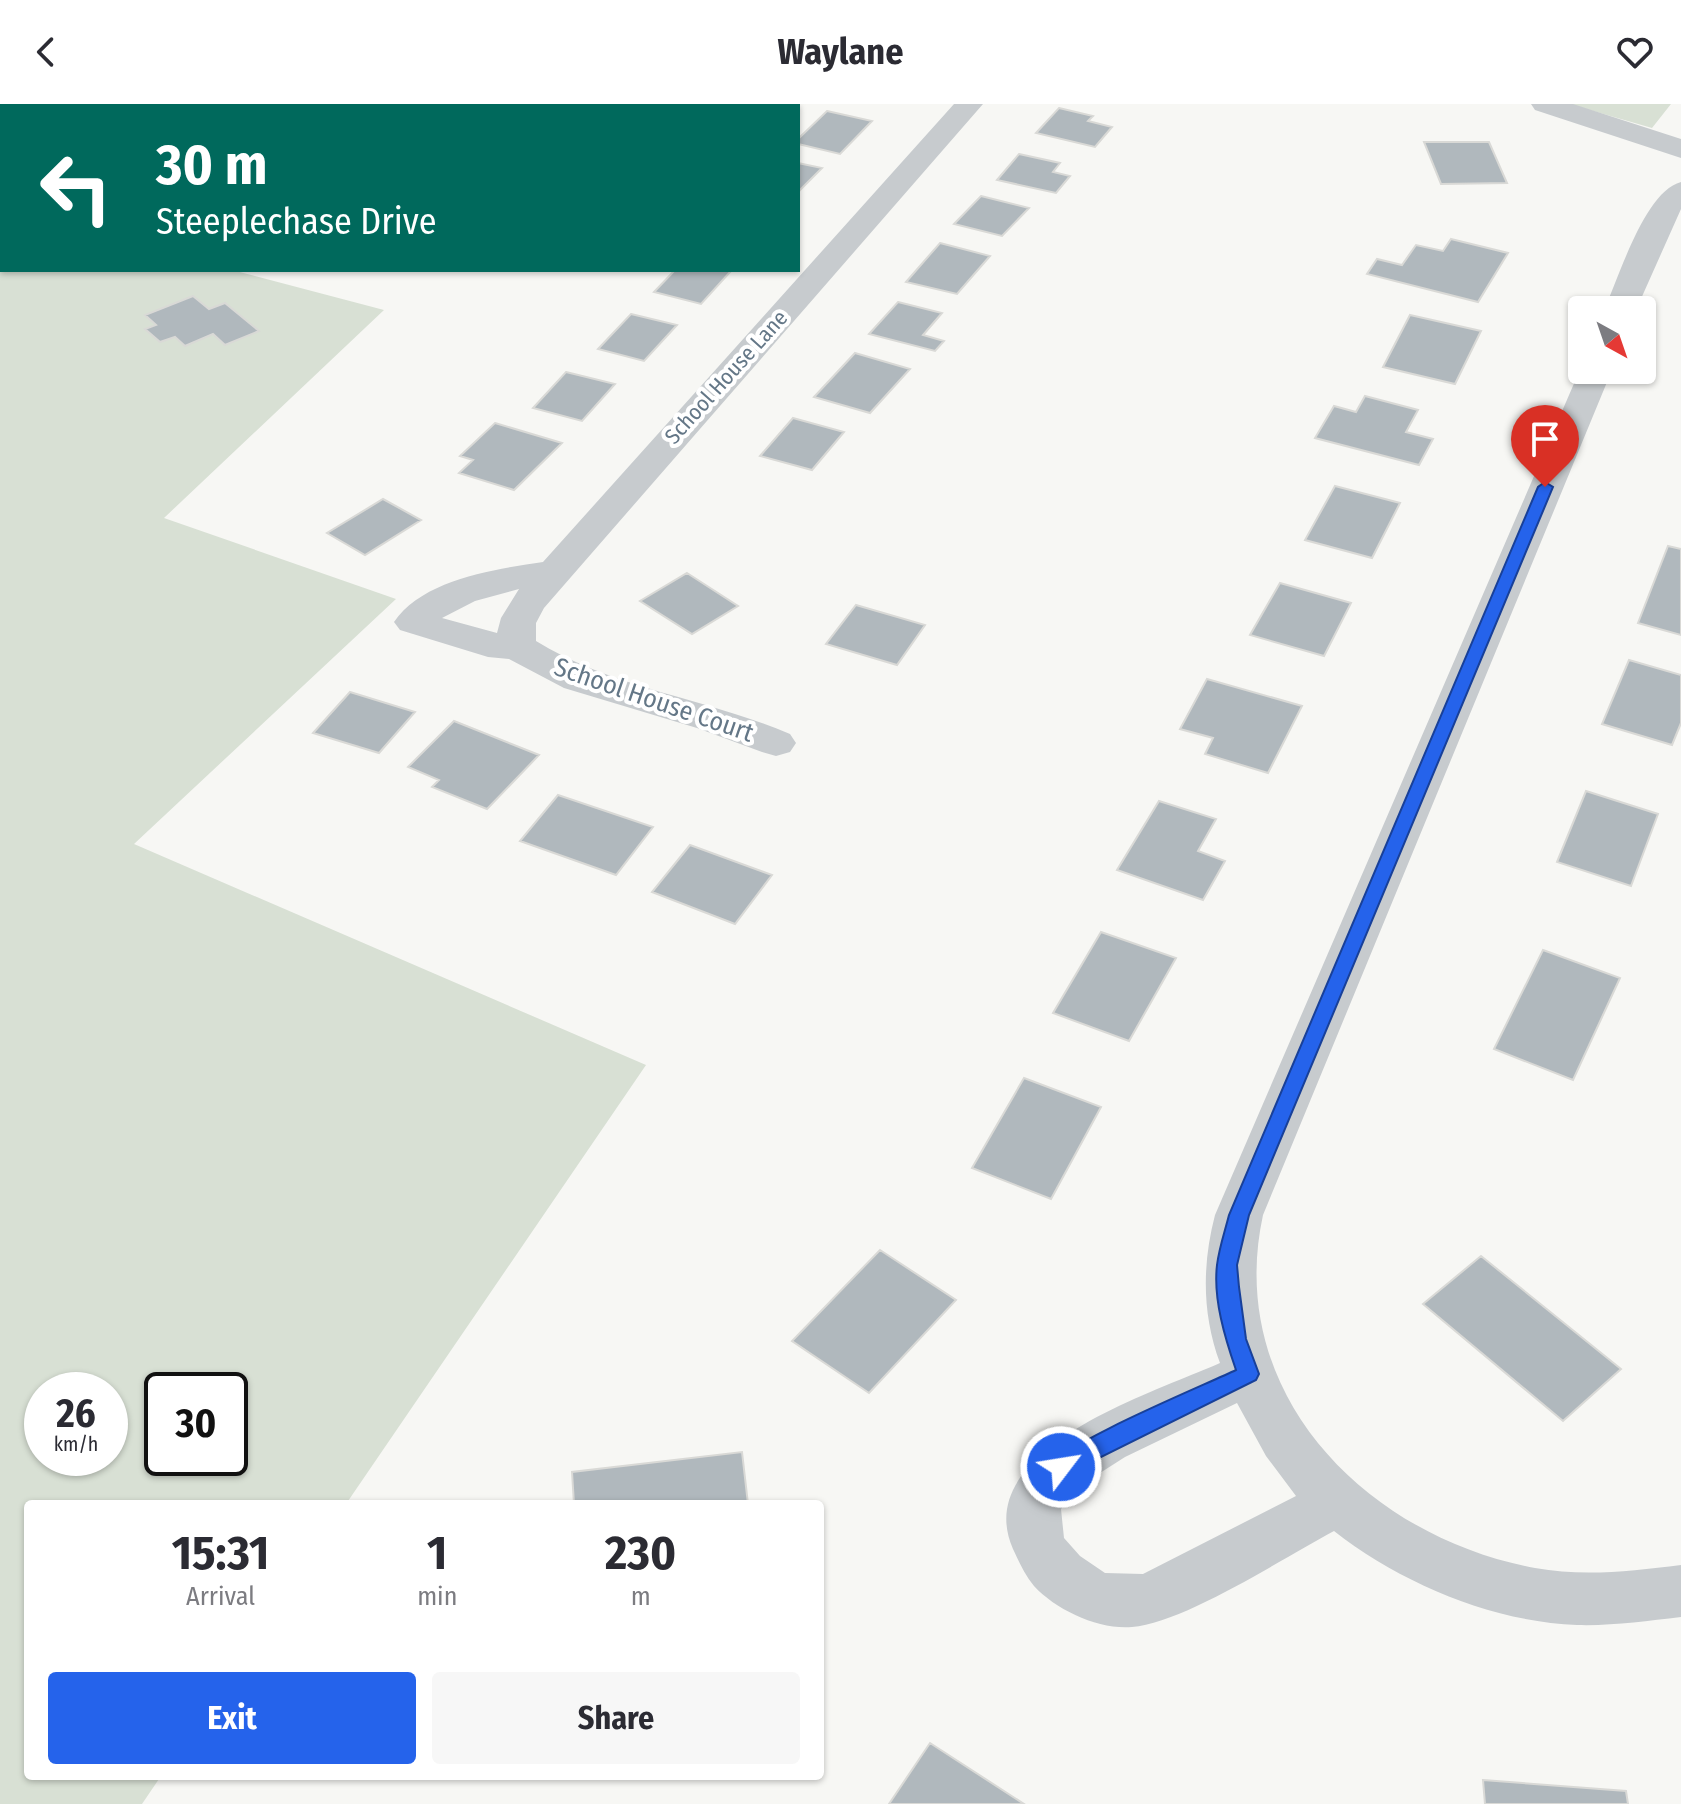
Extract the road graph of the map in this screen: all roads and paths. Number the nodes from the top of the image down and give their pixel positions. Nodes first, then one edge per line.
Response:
1 (969, 104) edge
2 (1545, 104) edge
3 (1681, 149) edge
4 (1681, 191) edge
5 (1626, 296) edge
6 (1589, 384) edge
7 (554, 572) junction
8 (524, 652) junction
9 (776, 743) dead end
10 (1249, 1374) junction
11 (1338, 1502) junction
12 (1681, 1591) edge

1 - 7 street, School House Lane
2 - 3 street
4 - 5 street
6 - 10 street
7 - 8 street, School House Lane
7 - 8 street, School House Court
8 - 9 street, School House Court
10 - 11 street
10 - 11 street
11 - 12 street

